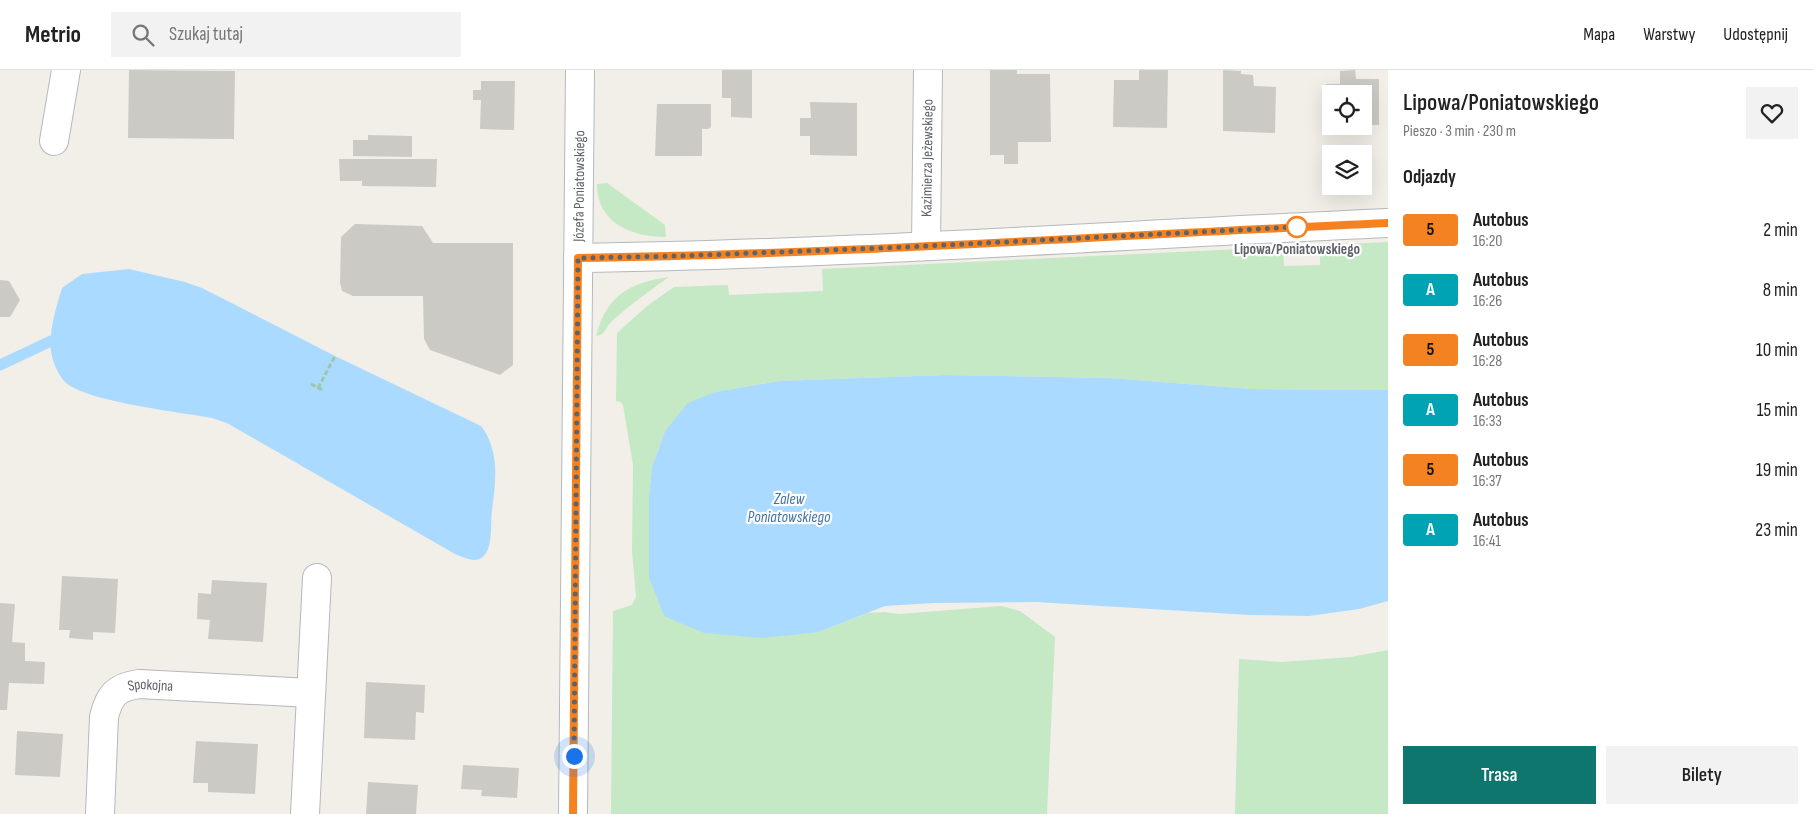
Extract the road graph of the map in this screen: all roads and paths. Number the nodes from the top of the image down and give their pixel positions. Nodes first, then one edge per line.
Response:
1 (66, 70) edge
2 (580, 70) edge
3 (928, 70) edge
4 (54, 141) dead end
5 (1388, 223) edge
6 (926, 246) junction
7 (578, 258) junction
8 (335, 356) dead end
9 (311, 384) dead end
10 (318, 388) junction
11 (324, 391) dead end
12 (318, 578) dead end
13 (311, 693) junction
14 (100, 814) edge
15 (305, 814) edge
16 (574, 814) edge

1 - 4 street
2 - 7 street, Józefa Poniatowskiego
3 - 6 street, Kazimierza Jeżewskiego
5 - 6 street
6 - 7 street
7 - 16 street, Józefa Poniatowskiego
8 - 10 path
9 - 10 path
10 - 11 path
12 - 13 street
13 - 14 street, Spokojna
13 - 15 street

